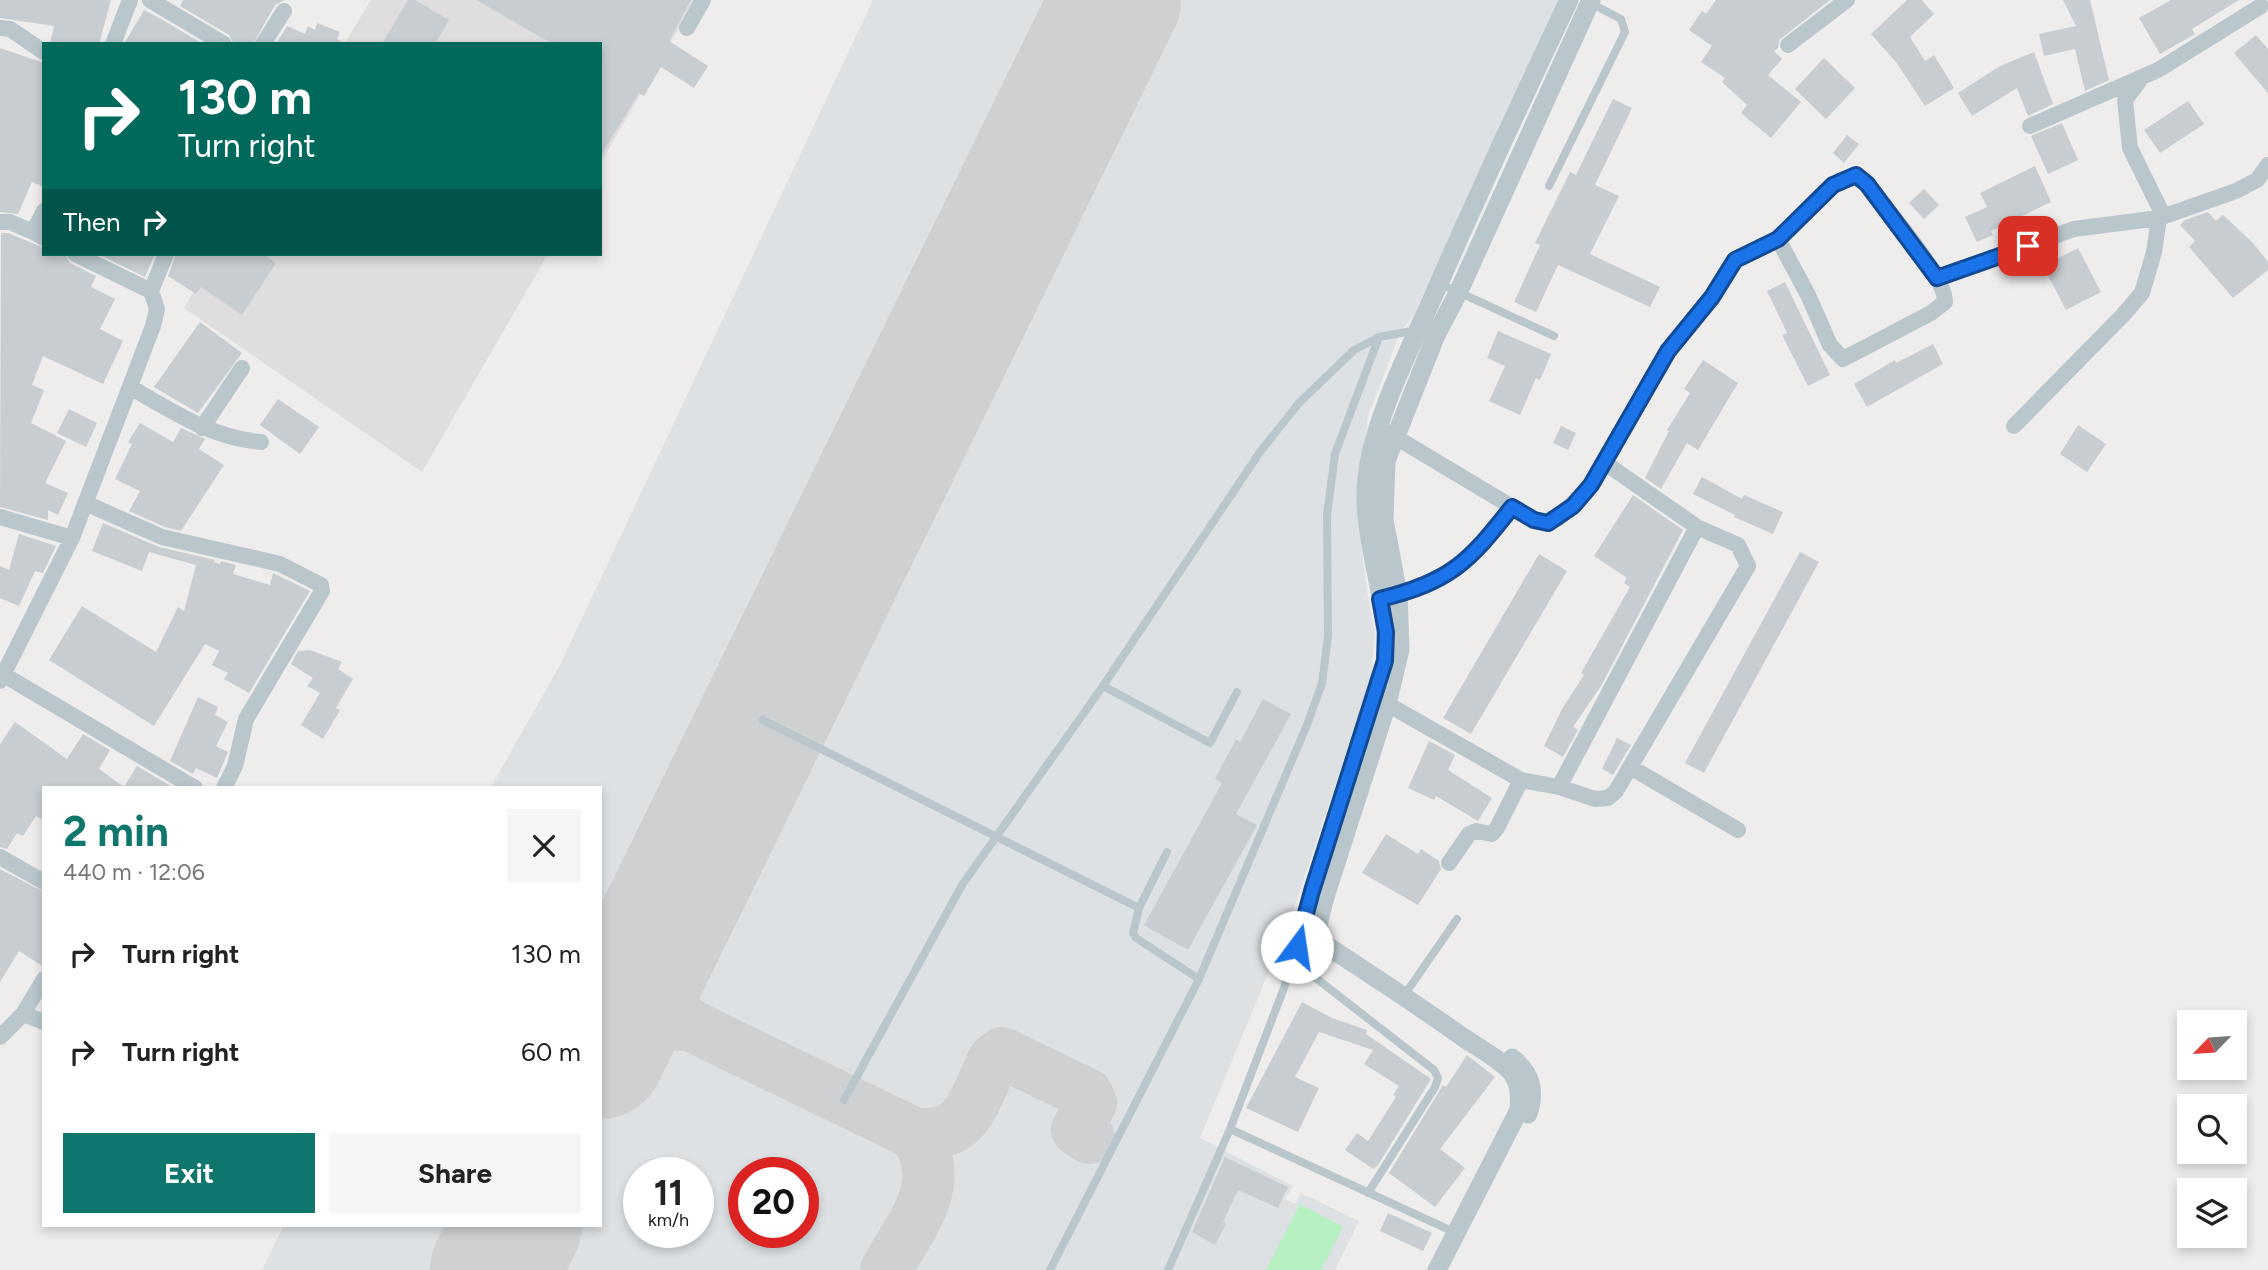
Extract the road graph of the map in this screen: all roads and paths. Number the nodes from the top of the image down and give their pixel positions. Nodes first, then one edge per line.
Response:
1 (130, 0) edge
2 (150, 0) edge
3 (703, 0) edge
4 (1569, 0) edge
5 (1847, 0) edge
6 (1588, 1) edge
7 (2262, 6) edge
8 (284, 11) dead end
9 (0, 27) edge
10 (687, 29) dead end
11 (114, 42) edge
12 (221, 42) edge
13 (264, 42) edge
14 (1788, 45) dead end
15 (42, 51) edge
16 (2142, 78) junction
17 (2029, 126) dead end
18 (2268, 165) edge
19 (1549, 186) dead end
20 (2161, 216) junction
21 (0, 222) edge
22 (38, 235) edge
23 (1778, 239) junction
24 (79, 256) edge
25 (165, 256) edge
26 (1937, 278) junction
27 (1439, 283) junction
28 (151, 291) junction
29 (1458, 293) junction
30 (1427, 332) junction
31 (1554, 336) dead end
32 (1379, 337) junction
33 (242, 368) dead end
34 (130, 387) junction
35 (2014, 426) dead end
36 (202, 428) junction
37 (1388, 432) junction
38 (261, 442) dead end
39 (1605, 463) junction
40 (85, 503) junction
41 (1512, 507) junction
42 (0, 517) edge
43 (1697, 527) junction
44 (72, 538) junction
45 (1389, 597) junction
46 (2, 678) edge
47 (1103, 686) junction
48 (1237, 692) dead end
49 (1387, 704) junction
50 (763, 720) dead end
51 (1632, 768) junction
52 (1521, 780) junction
53 (191, 786) edge
54 (225, 786) edge
55 (1559, 786) junction
56 (1738, 830) dead end
57 (995, 835) junction
58 (1167, 852) dead end
59 (0, 857) edge
60 (1449, 863) dead end
61 (42, 881) edge
62 (1139, 908) junction
63 (1457, 919) dead end
64 (1309, 930) junction
65 (1294, 961) junction
66 (1199, 979) junction
67 (42, 982) edge
68 (1410, 987) junction
69 (23, 1014) junction
70 (42, 1020) edge
71 (0, 1037) edge
72 (844, 1100) dead end
73 (1230, 1129) junction
74 (1368, 1193) junction
75 (1454, 1232) junction
76 (1050, 1270) edge
77 (1168, 1270) edge
78 (1437, 1270) edge
79 (1449, 1270) edge

1 - 11 street
2 - 12 street
3 - 10 street
4 - 27 street
5 - 14 street
6 - 19 lane
6 - 29 street
7 - 16 street
8 - 13 street
9 - 15 street
16 - 17 street
16 - 20 street
18 - 20 street
20 - 26 street
20 - 35 street
21 - 22 street
23 - 26 street
23 - 26 street
23 - 39 street
24 - 28 street
25 - 28 street
27 - 29 lane
27 - 30 street
28 - 34 street
29 - 30 street
29 - 31 lane
30 - 32 lane
30 - 37 street
32 - 47 lane
32 - 66 lane
33 - 36 street
34 - 36 street
34 - 40 street
36 - 38 street
37 - 41 street
37 - 45 street
39 - 41 street
39 - 43 street
40 - 44 street
40 - 54 street
41 - 45 street
42 - 44 street
43 - 51 street
43 - 55 street
44 - 46 street
45 - 49 street
45 - 64 street
46 - 53 street
47 - 48 lane
47 - 57 lane
49 - 52 street
49 - 64 street
50 - 57 lane
51 - 55 street
51 - 56 street
52 - 55 street
52 - 60 street
57 - 62 lane
57 - 72 lane
58 - 62 lane
59 - 61 street
62 - 66 lane
63 - 68 lane
64 - 65 lane
64 - 68 street
64 - 75 street
65 - 73 lane
65 - 74 lane
66 - 76 lane
67 - 69 street
68 - 79 street
69 - 70 street
69 - 71 street
73 - 74 lane
73 - 77 lane
74 - 75 lane
75 - 78 street

